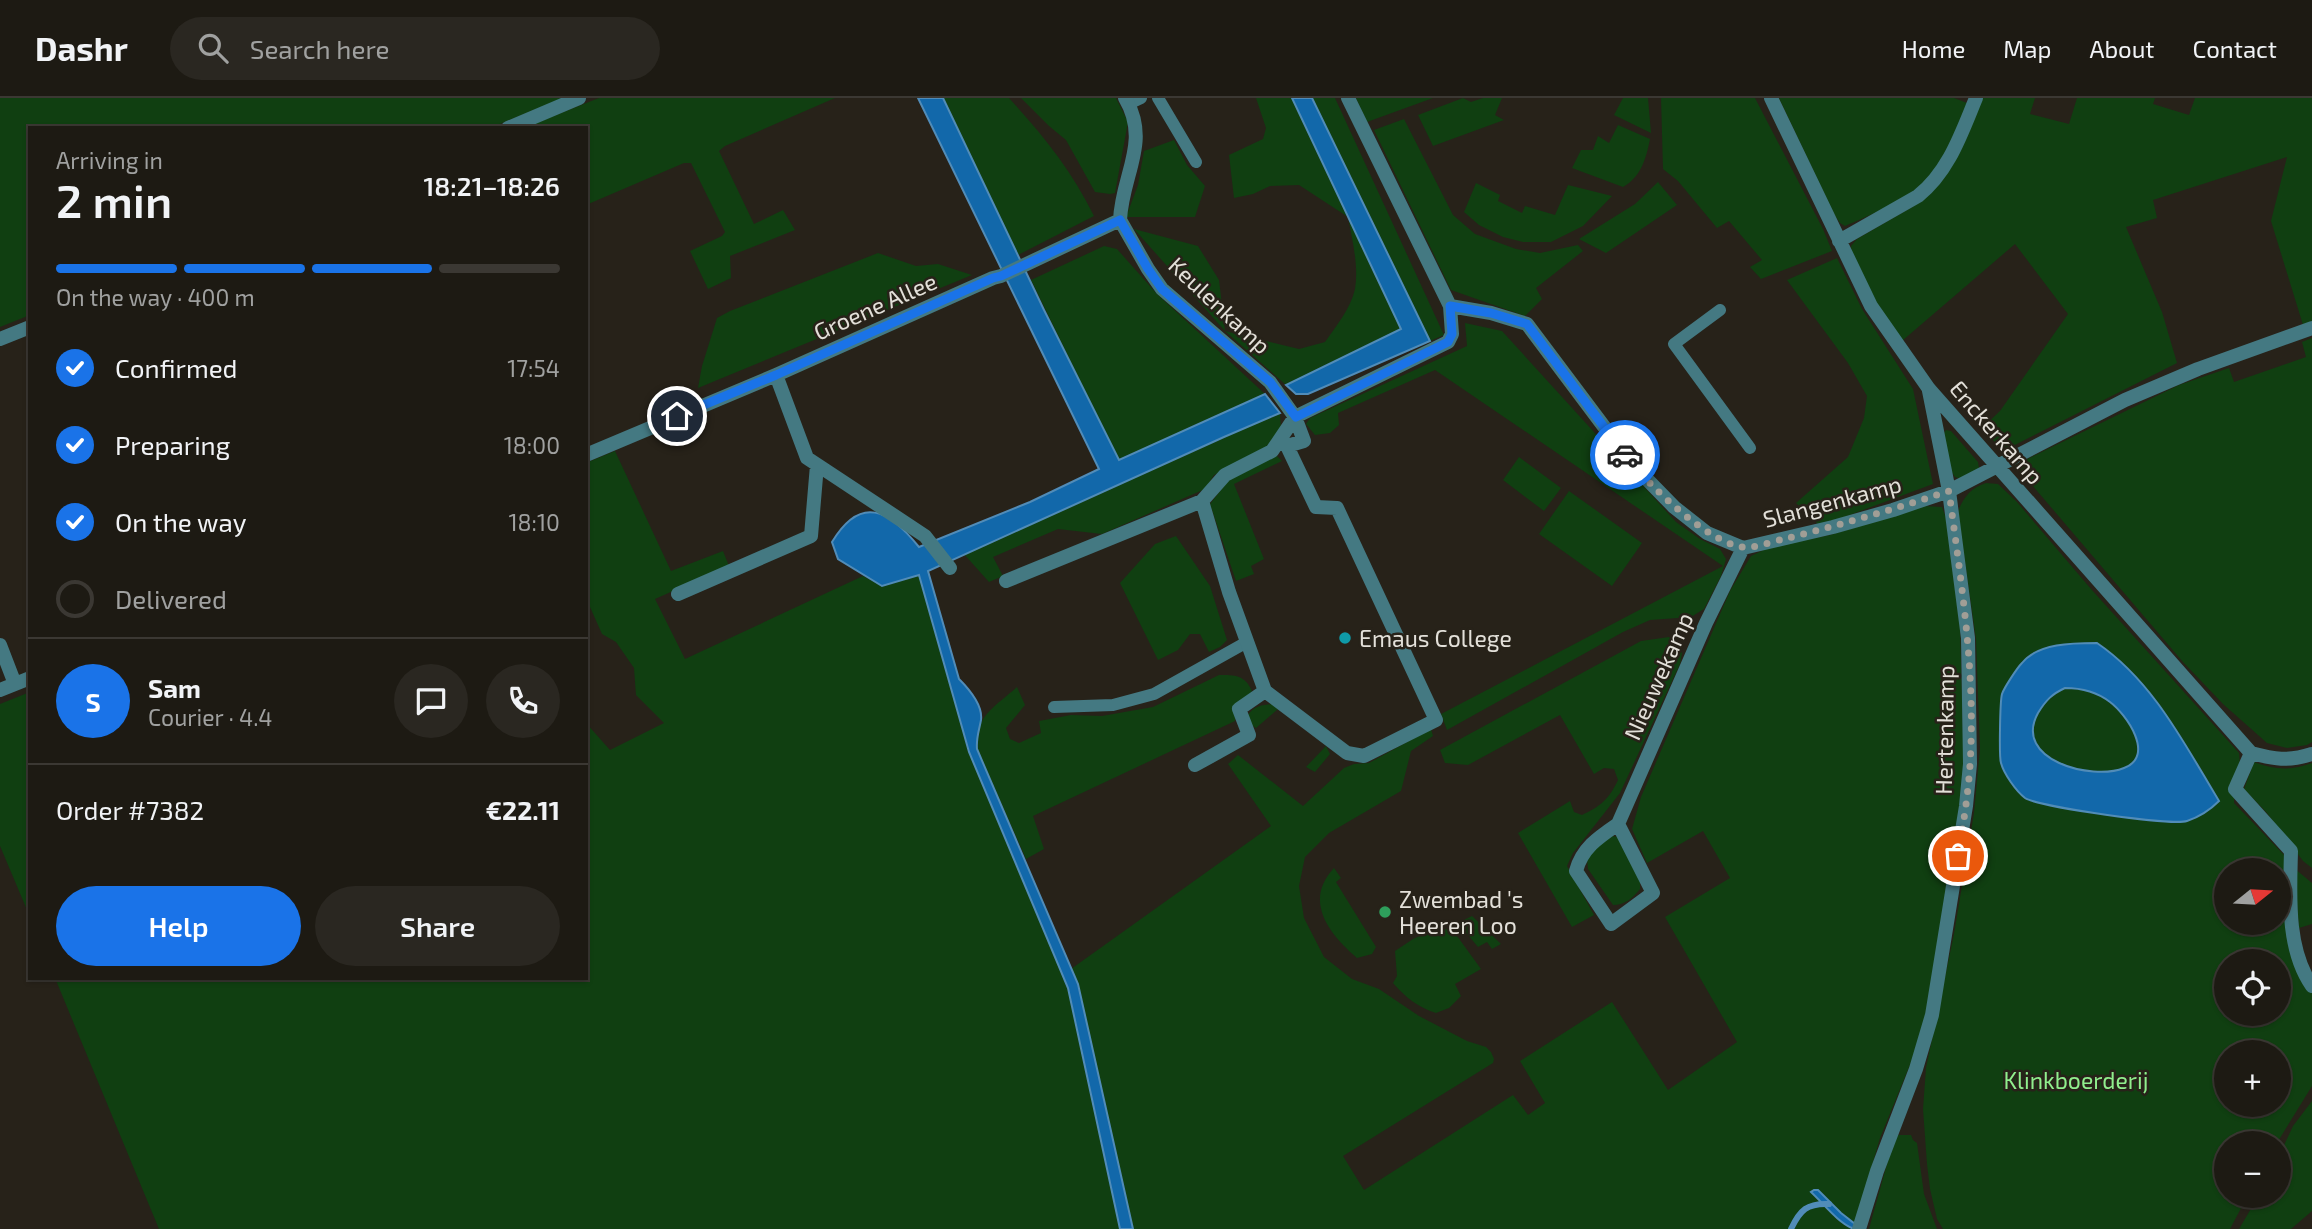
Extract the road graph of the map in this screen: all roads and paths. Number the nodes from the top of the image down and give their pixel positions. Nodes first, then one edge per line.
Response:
1 (579, 98) edge
2 (1158, 98) edge
3 (1348, 98) edge
4 (1771, 98) edge
5 (1976, 98) edge
6 (1131, 100) edge
7 (513, 126) edge
8 (1196, 163) dead end
9 (1120, 220) junction
10 (1839, 241) junction
11 (1450, 306) junction
12 (1720, 310) dead end
13 (28, 328) edge
14 (2312, 328) edge
15 (0, 339) edge
16 (776, 375) junction
17 (1928, 389) junction
18 (1296, 417) junction
19 (1750, 448) dead end
20 (588, 454) edge
21 (817, 465) junction
22 (1996, 465) junction
23 (1949, 491) junction
24 (1202, 502) junction
25 (1743, 548) junction
26 (950, 568) dead end
27 (1006, 581) dead end
28 (678, 594) dead end
29 (1247, 642) junction
30 (0, 645) edge
31 (28, 679) edge
32 (15, 684) junction
33 (0, 690) edge
34 (1265, 691) junction
35 (1054, 707) dead end
36 (2251, 753) junction
37 (2312, 754) edge
38 (1195, 765) dead end
39 (1618, 824) junction
40 (2312, 986) edge
41 (1860, 1229) edge

1 - 7 street
2 - 8 lane
3 - 11 street
4 - 10 street, Enckerkamp
5 - 10 street
6 - 9 street
9 - 16 street, Groene Allee
9 - 18 street, Keulenkamp
10 - 17 street, Enckerkamp
11 - 18 street
11 - 25 street, Slangenkamp
12 - 19 lane
13 - 15 street
14 - 22 street, Slangenkamp
16 - 20 street, Groene Allee
16 - 21 street
17 - 22 street, Enckerkamp
17 - 23 street, Hertenkamp
18 - 24 street
18 - 34 street
21 - 26 street
21 - 28 street
22 - 23 street, Slangenkamp
22 - 36 street, Enckerkamp
23 - 25 street, Slangenkamp
23 - 41 street, Hertenkamp
24 - 27 street
24 - 29 street
25 - 39 street, Nieuwekamp
29 - 34 street
29 - 35 lane
30 - 32 street
31 - 32 street
32 - 33 street
34 - 38 street
36 - 37 street
36 - 40 street
39 - 39 street, Nieuwekamp

